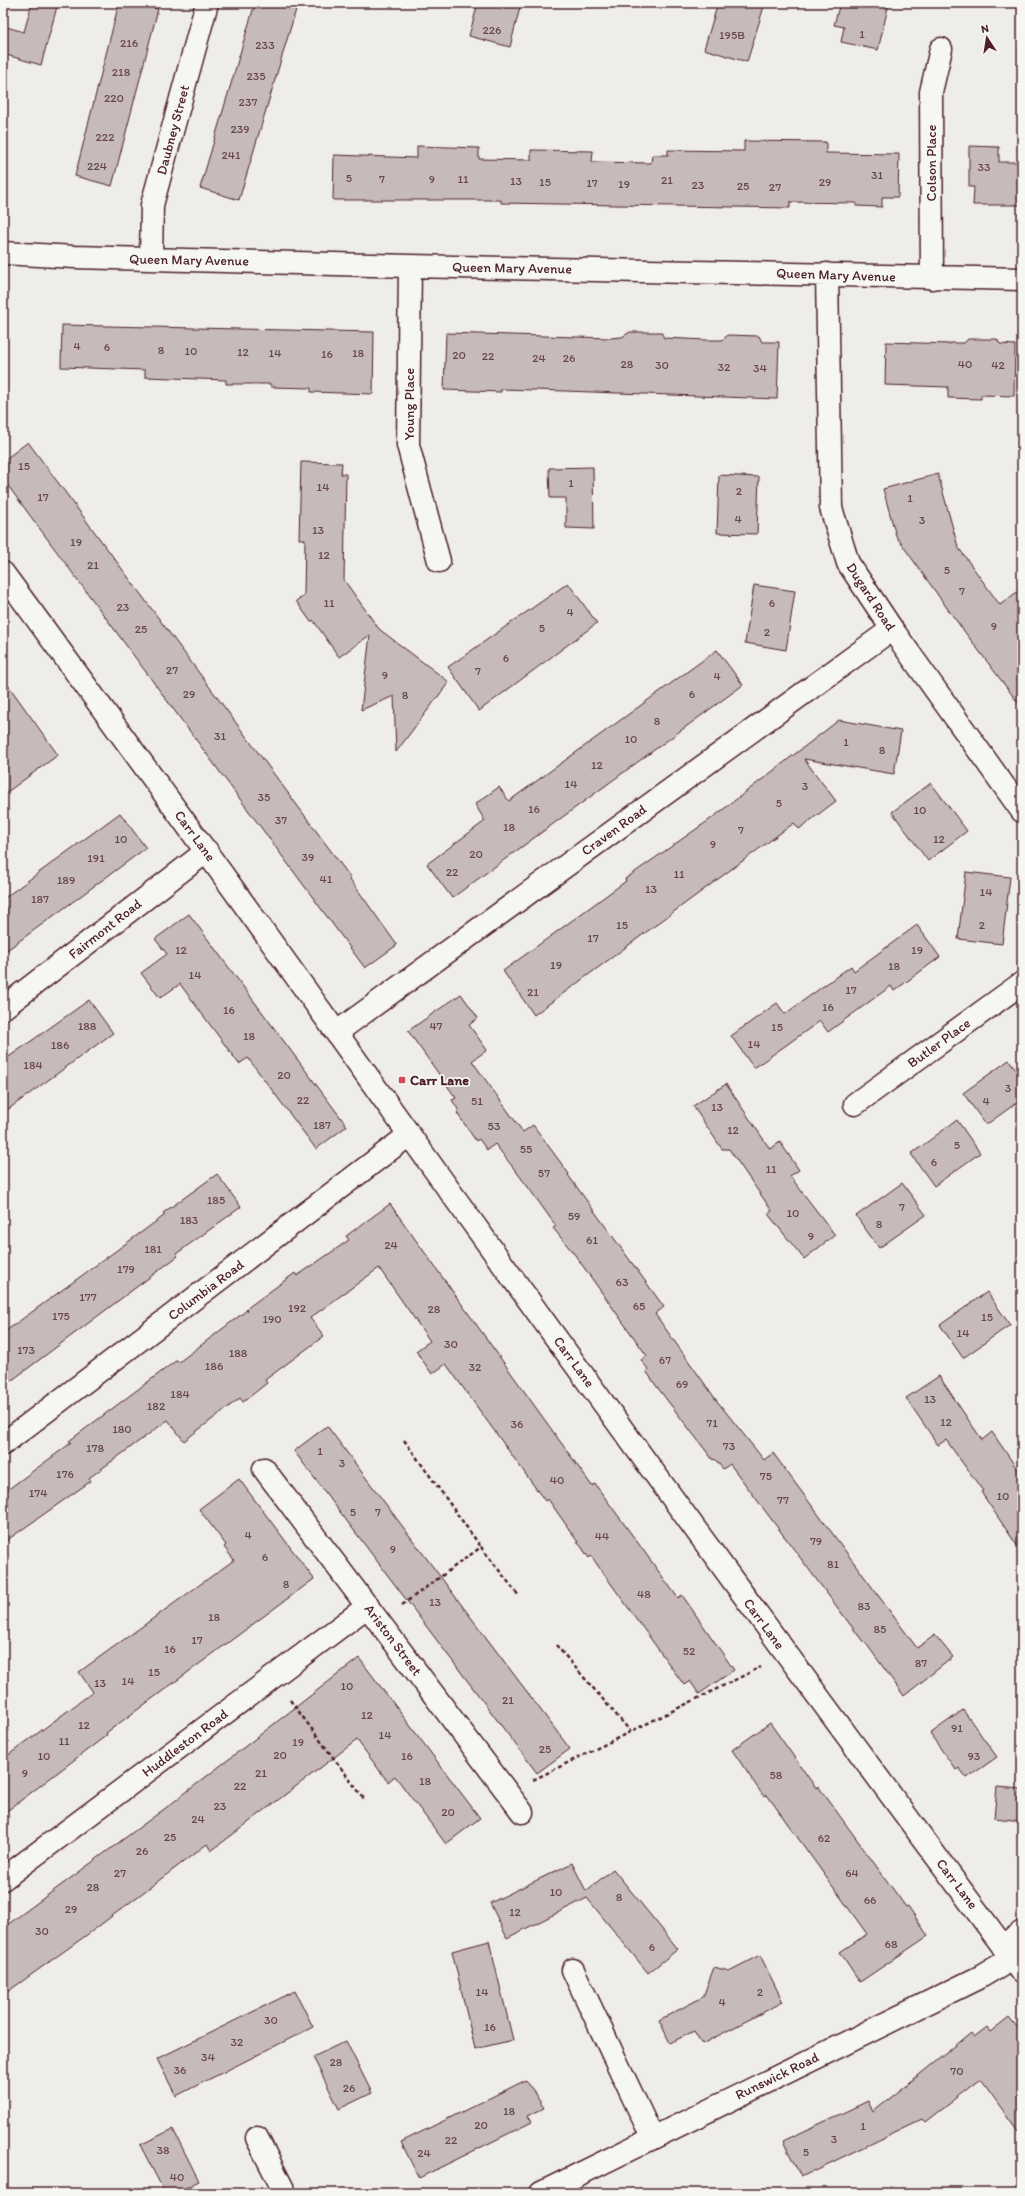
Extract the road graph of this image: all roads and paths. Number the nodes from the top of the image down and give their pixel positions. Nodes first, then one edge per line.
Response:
1 (207, 3) edge
2 (941, 49) dead end
3 (3, 253) edge
4 (151, 259) junction
5 (410, 266) junction
6 (827, 274) junction
7 (932, 278) junction
8 (1022, 279) edge
9 (439, 561) dead end
10 (3, 574) edge
11 (892, 629) junction
12 (1022, 811) edge
13 (207, 851) junction
14 (1022, 983) edge
15 (3, 1008) edge
16 (337, 1032) junction
17 (855, 1104) dead end
18 (409, 1135) junction
19 (404, 1440) dead end
20 (3, 1444) edge
21 (264, 1469) dead end
22 (481, 1547) junction
23 (519, 1596) dead end
24 (374, 1614) junction
25 (556, 1645) dead end
26 (787, 1655) junction
27 (272, 1678) junction
28 (631, 1732) junction
29 (508, 1792) junction
30 (365, 1800) dead end
31 (522, 1812) dead end
32 (3, 1879) edge
33 (1022, 1932) edge
34 (1012, 1959) edge
35 (573, 1970) dead end
36 (652, 2137) junction
37 (257, 2138) dead end
38 (285, 2193) edge
39 (541, 2193) edge

1 - 4 street, Daubney Street
2 - 7 street, Colson Place
3 - 4 street, Queen Mary Avenue
4 - 5 street, Queen Mary Avenue
5 - 6 street, Queen Mary Avenue
5 - 9 street, Young Place
6 - 7 street, Queen Mary Avenue
6 - 11 street, Dugard Road
7 - 8 street, Queen Mary Avenue
10 - 13 street, Carr Lane
11 - 12 street, Dugard Road
11 - 16 street, Craven Road
13 - 15 street, Fairmont Road
13 - 16 street, Carr Lane
14 - 17 street, Butler Place
16 - 18 street, Carr Lane
18 - 20 street, Columbia Road
18 - 26 street, Carr Lane
19 - 22 path
21 - 24 street, Ariston Street
22 - 23 path
22 - 24 path
24 - 27 street, Huddleston Road
24 - 29 street, Ariston Street
25 - 28 path
26 - 28 path
26 - 34 street, Carr Lane
27 - 30 path
27 - 32 street, Huddleston Road
28 - 29 path
29 - 31 street, Ariston Street
33 - 34 street
34 - 36 street, Runswick Road
35 - 36 street
36 - 39 street, Runswick Road
37 - 38 street

